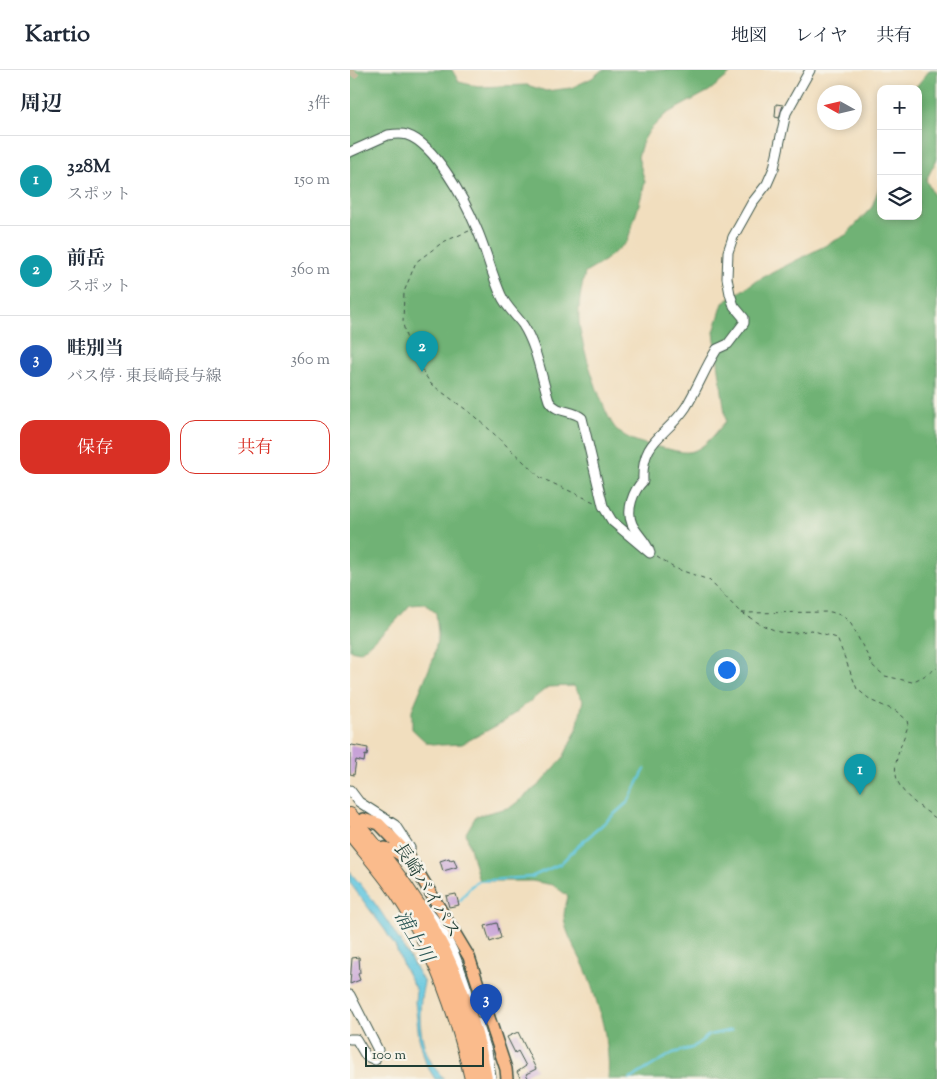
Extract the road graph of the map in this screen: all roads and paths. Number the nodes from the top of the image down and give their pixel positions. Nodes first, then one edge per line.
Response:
1 (810, 70) edge
2 (350, 152) edge
3 (476, 228) junction
4 (604, 506) junction
5 (650, 553) junction
6 (741, 613) junction
7 (937, 668) edge
8 (350, 790) edge
9 (350, 815) edge
10 (364, 819) dead end
11 (937, 819) edge
12 (350, 833) edge
13 (385, 848) dead end
14 (406, 852) junction
15 (417, 871) junction
16 (404, 884) junction
17 (350, 995) edge
18 (350, 1039) edge
19 (472, 1079) edge
20 (485, 1079) edge
21 (491, 1079) edge
22 (507, 1079) edge

1 - 5 street
2 - 3 street
3 - 4 street
3 - 4 path
4 - 5 street
5 - 6 path
6 - 7 path
6 - 11 path
8 - 14 street
9 - 16 highway, 長崎バイパス
10 - 14 main road
12 - 19 highway, 長崎バイパス
13 - 15 main road
14 - 15 main road
15 - 22 main road
16 - 20 highway, 長崎バイパス
16 - 21 street
17 - 18 street

